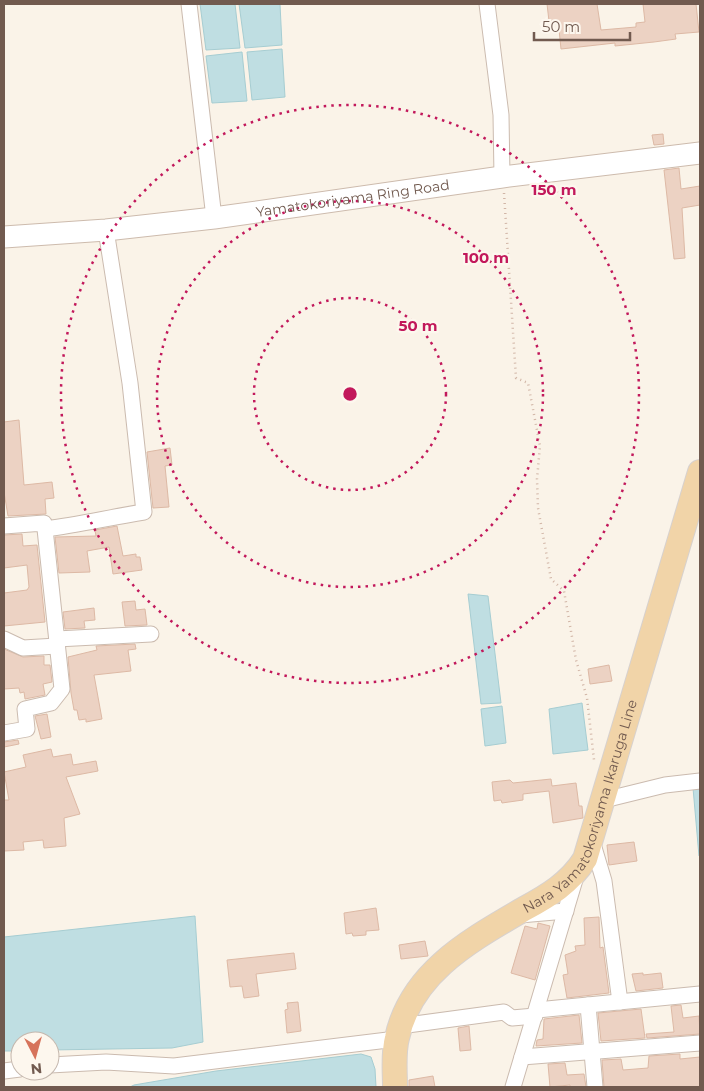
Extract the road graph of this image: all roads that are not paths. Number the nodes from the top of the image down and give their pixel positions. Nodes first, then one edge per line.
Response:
1 (189, 4) edge
2 (487, 4) edge
3 (700, 153) edge
4 (502, 177) junction
5 (214, 218) junction
6 (106, 230) junction
7 (4, 237) edge
8 (700, 472) edge
9 (4, 526) edge
10 (45, 529) junction
11 (151, 634) dead end
12 (4, 639) edge
13 (57, 642) junction
14 (4, 733) edge
15 (700, 781) edge
16 (604, 800) junction
17 (592, 839) junction
18 (577, 872) junction
19 (566, 911) junction
20 (514, 915) junction
21 (700, 994) edge
22 (620, 1002) junction
23 (588, 1005) junction
24 (536, 1013) junction
25 (398, 1032) junction
26 (700, 1043) edge
27 (593, 1052) junction
28 (522, 1057) junction
29 (60, 1064) edge
30 (395, 1087) edge
31 (513, 1087) edge
32 (595, 1087) edge

1 - 5 street
2 - 4 street
3 - 4 main road, Yamatokoriyama Ring Road
4 - 5 main road, Yamatokoriyama Ring Road
5 - 6 main road, Yamatokoriyama Ring Road
6 - 7 main road, Yamatokoriyama Ring Road
6 - 10 street
8 - 16 main road, Nara Yamatokoriyama Ikaruga Line
9 - 10 street
10 - 13 street
11 - 13 street
12 - 13 street
13 - 14 street
15 - 16 street
16 - 17 main road, Nara Yamatokoriyama Ikaruga Line
17 - 18 main road, Nara Yamatokoriyama Ikaruga Line
17 - 22 street
18 - 19 street
18 - 20 main road, Nara Yamatokoriyama Ikaruga Line
19 - 20 street
19 - 24 street
20 - 25 main road, Nara Yamatokoriyama Ikaruga Line
21 - 22 street
22 - 23 street
23 - 24 street
23 - 27 street
24 - 25 street
24 - 28 street
25 - 29 street
25 - 30 main road, Nara Yamatokoriyama Ikaruga Line
26 - 27 street
27 - 28 street
27 - 32 street
28 - 31 street

